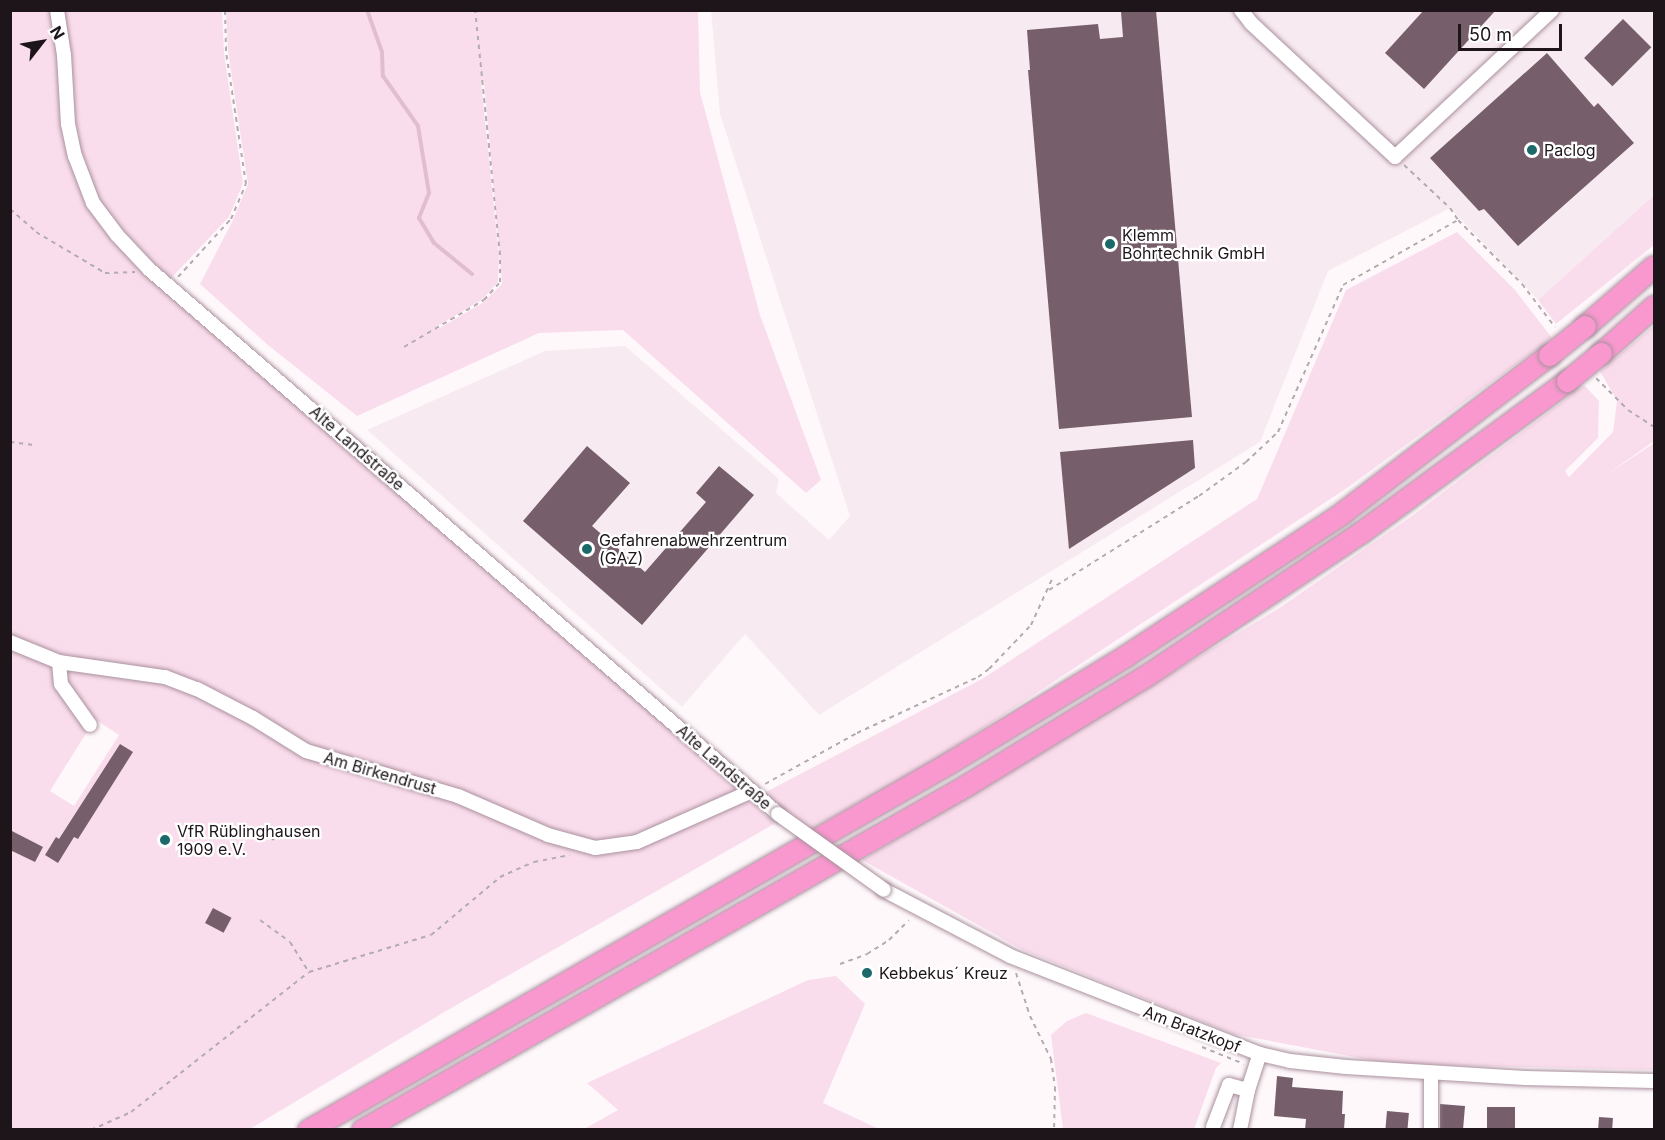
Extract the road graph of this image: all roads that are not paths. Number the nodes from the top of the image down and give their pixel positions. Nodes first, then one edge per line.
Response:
1 (57, 10) edge
2 (1241, 10) edge
3 (1552, 10) edge
4 (1654, 266) edge
5 (1654, 306) edge
6 (10, 642) edge
7 (59, 662) junction
8 (90, 725) dead end
9 (752, 791) junction
10 (778, 814) joint
11 (1260, 1054) junction
12 (1431, 1073) junction
13 (1654, 1081) edge
14 (1248, 1090) junction
15 (1213, 1127) dead end
16 (308, 1130) edge
17 (362, 1130) edge
18 (1240, 1130) edge
19 (1431, 1130) edge

1 - 9 street, Alte Landstraße
2 - 3 street
4 - 16 highway, bridge
5 - 17 highway, bridge
6 - 7 street, Am Birkendrust
7 - 8 street
7 - 9 street, Am Birkendrust
9 - 10 street, Alte Landstraße
10 - 11 street, Am Bratzkopf, bridge
11 - 12 street, Am Bratzkopf
11 - 14 street
12 - 13 street, Am Bratzkopf
12 - 19 street
14 - 15 street
14 - 18 street

